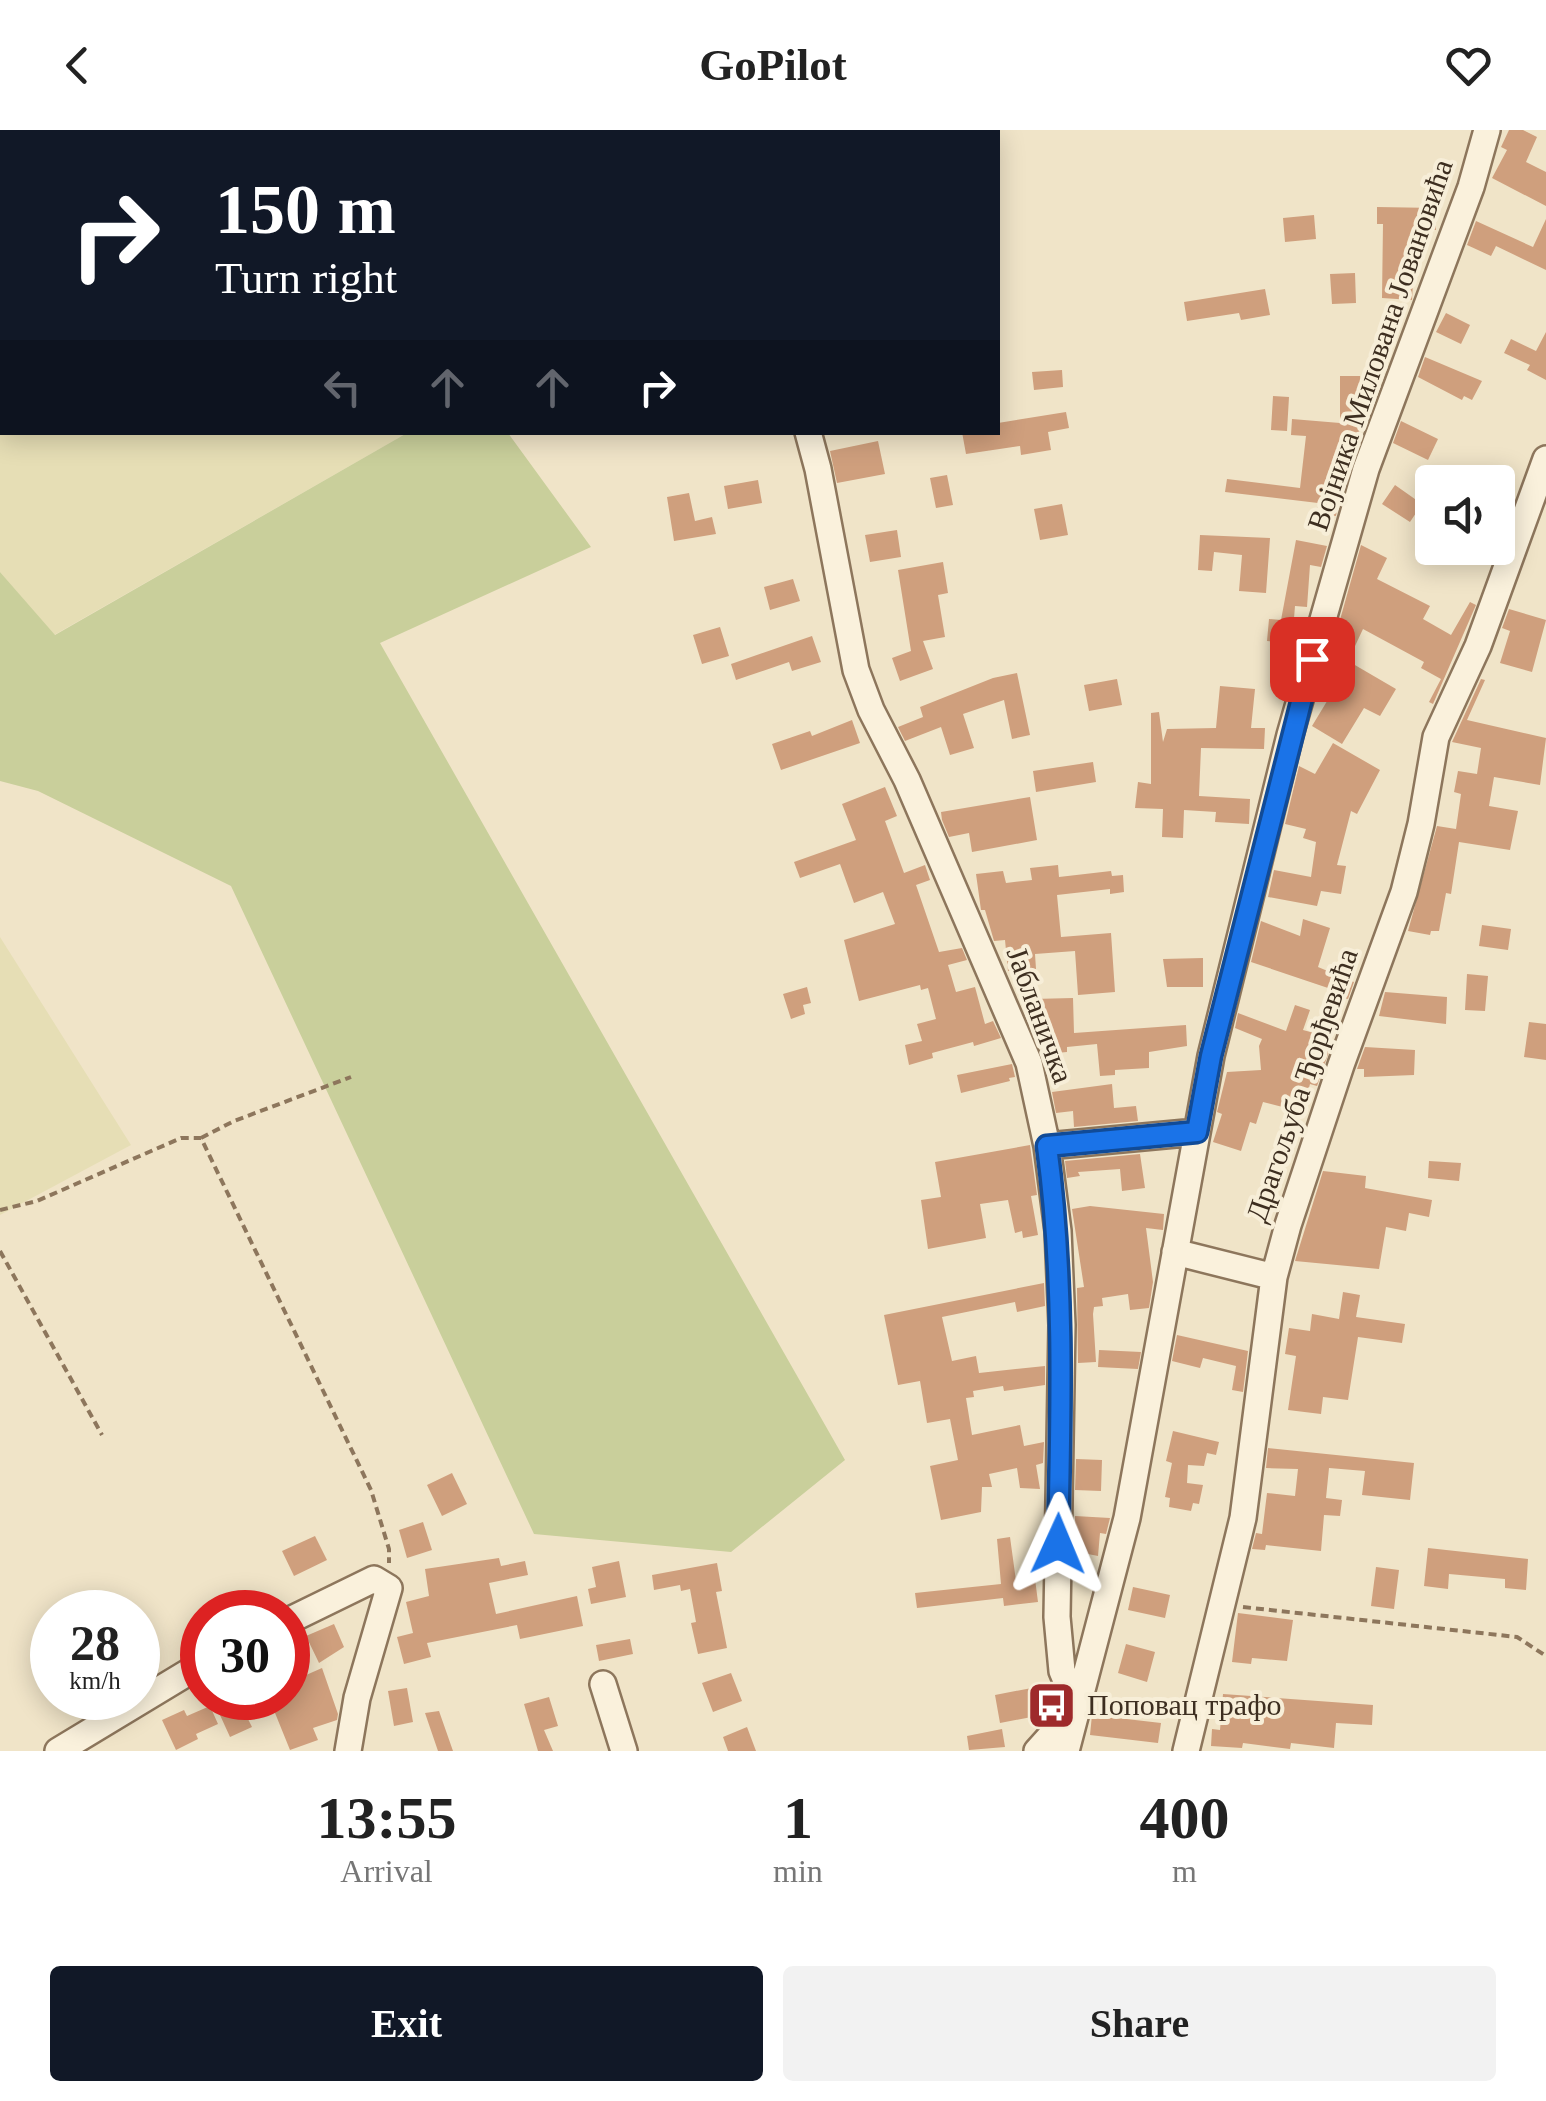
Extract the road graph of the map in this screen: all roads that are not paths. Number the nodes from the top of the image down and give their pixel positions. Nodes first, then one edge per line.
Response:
1 (1487, 130) edge
2 (809, 435) edge
3 (1546, 459) edge
4 (1197, 1132) junction
5 (1047, 1146) junction
6 (1175, 1252) junction
7 (1274, 1277) junction
8 (310, 1610) edge
9 (180, 1677) edge
10 (603, 1684) dead end
11 (1077, 1707) junction
12 (58, 1751) edge
13 (348, 1751) edge
14 (624, 1751) edge
15 (1037, 1751) edge
16 (1066, 1751) edge
17 (1186, 1751) edge

1 - 4 street, Војника Милована Јовановића
2 - 5 street, Јабланичка
3 - 7 street, Драгољуба Ђорђевића
4 - 5 street
4 - 6 street, Војника Милована Јовановића
5 - 11 street, Јабланичка
6 - 7 street
6 - 11 street, Војника Милована Јовановића
7 - 17 street, Драгољуба Ђорђевића
8 - 13 street
9 - 12 street
10 - 14 street
11 - 15 street
11 - 16 street, Војника Милована Јовановића

